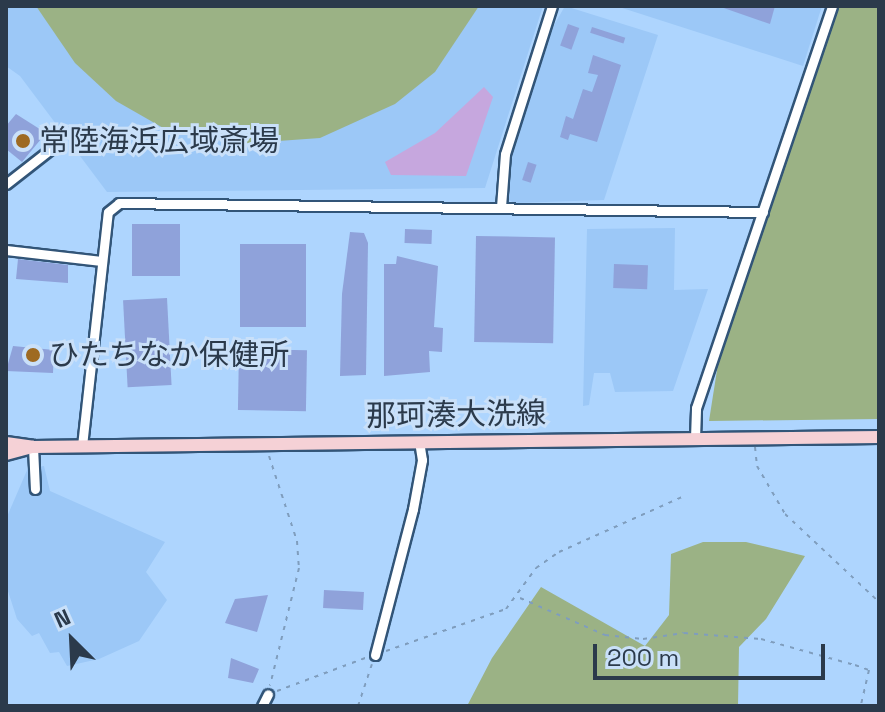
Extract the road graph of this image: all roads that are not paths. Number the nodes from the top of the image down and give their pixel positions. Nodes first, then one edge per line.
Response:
1 (552, 6) edge
2 (832, 6) edge
3 (52, 148) dead end
4 (6, 184) edge
5 (501, 207) junction
6 (763, 212) junction
7 (6, 250) edge
8 (101, 261) junction
9 (879, 437) edge
10 (695, 438) junction
11 (419, 442) junction
12 (6, 443) edge
13 (82, 446) junction
14 (33, 447) junction
15 (6, 454) edge
16 (35, 489) dead end
17 (375, 655) road end
18 (268, 694) road end
19 (262, 706) edge

1 - 5 street
2 - 6 street
3 - 4 street
5 - 6 street
5 - 8 street
6 - 10 street
7 - 8 street
8 - 13 street
9 - 10 main road, 那珂湊大洗線
10 - 11 main road, 那珂湊大洗線
11 - 13 main road, 那珂湊大洗線
11 - 17 street
12 - 14 main road, 那珂湊大洗線
13 - 14 main road, 那珂湊大洗線
14 - 15 main road, 那珂湊大洗線
14 - 16 street
18 - 19 street

